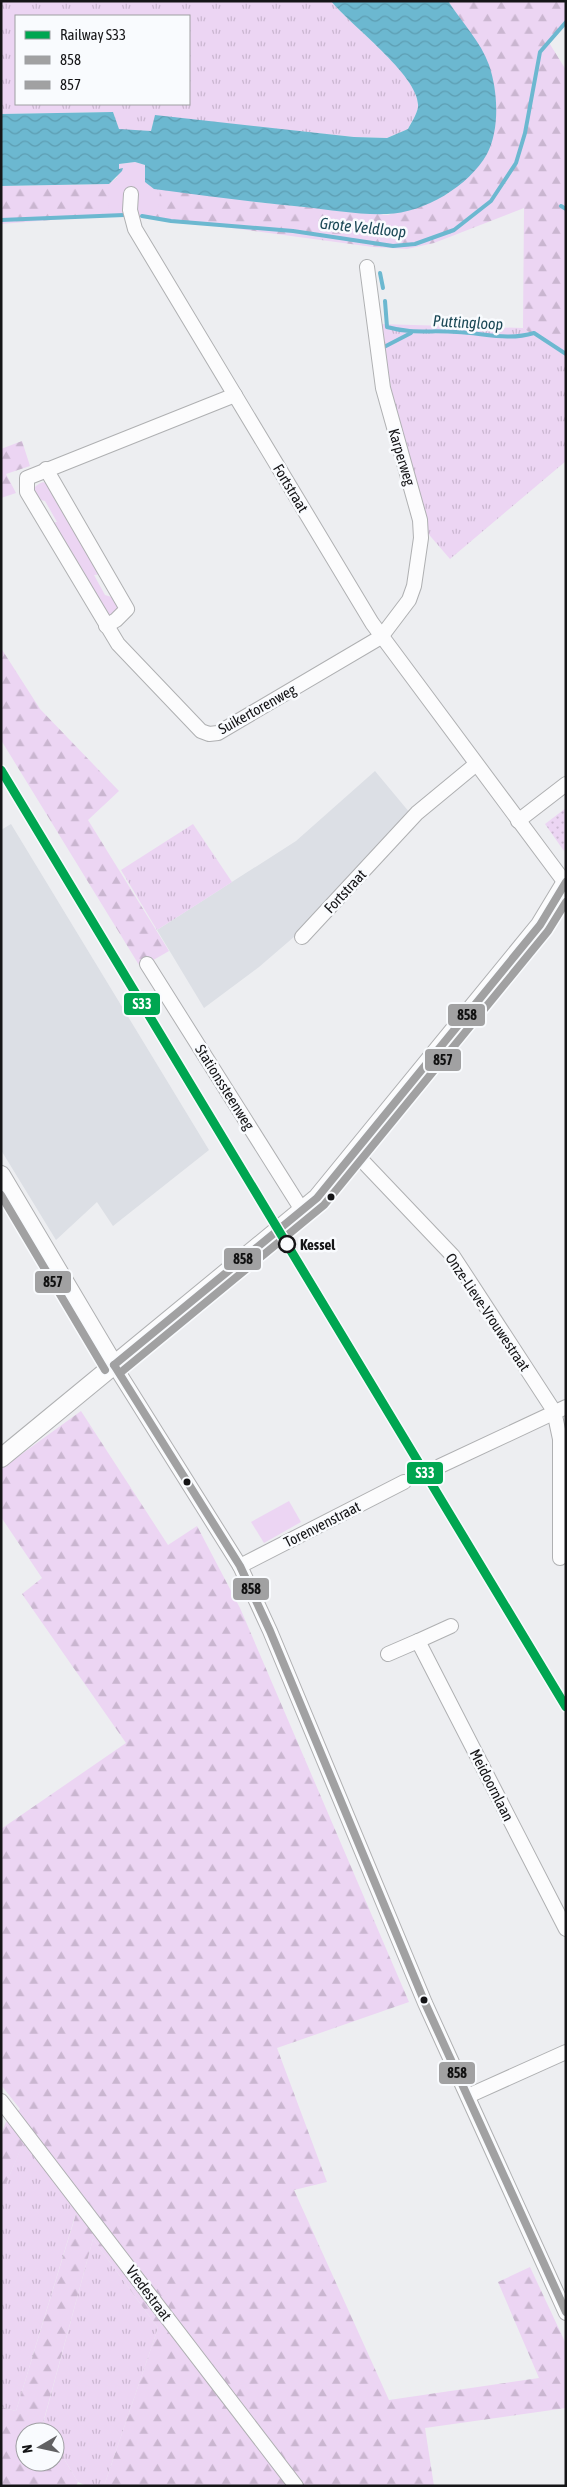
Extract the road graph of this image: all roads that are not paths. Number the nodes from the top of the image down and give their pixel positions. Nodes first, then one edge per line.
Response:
1 (131, 196) dead end
2 (367, 267) dead end
3 (235, 395) junction
4 (46, 469) junction
5 (106, 626) junction
6 (381, 636) junction
7 (476, 764) junction
8 (566, 784) edge
9 (518, 821) junction
10 (566, 883) edge
11 (302, 937) dead end
12 (147, 964) dead end
13 (354, 1152) junction
14 (1, 1175) edge
15 (302, 1210) junction
16 (114, 1365) junction
17 (560, 1409) edge
18 (1, 1458) edge
19 (440, 1466) dead end
20 (404, 1482) dead end
21 (560, 1558) dead end
22 (240, 1566) junction
23 (451, 1626) dead end
24 (418, 1641) junction
25 (388, 1654) dead end
26 (566, 1930) edge
27 (566, 2052) edge
28 (468, 2096) junction
29 (1, 2101) edge
30 (566, 2313) edge
31 (296, 2486) edge

1 - 3 street, Fortstraat
2 - 6 street, Karperweg
3 - 4 street, Suikertorenweg
3 - 6 street, Fortstraat
4 - 5 street
4 - 5 street, Suikertorenweg
5 - 6 street, Suikertorenweg
6 - 7 street, Fortstraat
7 - 9 street, Fortstraat
7 - 11 street, Fortstraat
8 - 9 street
9 - 10 street, Fortstraat
10 - 13 street
12 - 15 street, Stationssteenweg
13 - 15 street
13 - 17 street, Onze-Lieve-Vrouwestraat
14 - 16 street
15 - 16 street
16 - 18 street
16 - 22 street
17 - 19 street
17 - 21 street, Onze-Lieve-Vrouwestraat
20 - 22 street, Torenvenstraat
22 - 28 street
23 - 24 street
24 - 25 street
24 - 26 street, Meidoornlaan
27 - 28 street
28 - 30 street
29 - 31 street, Vredestraat

